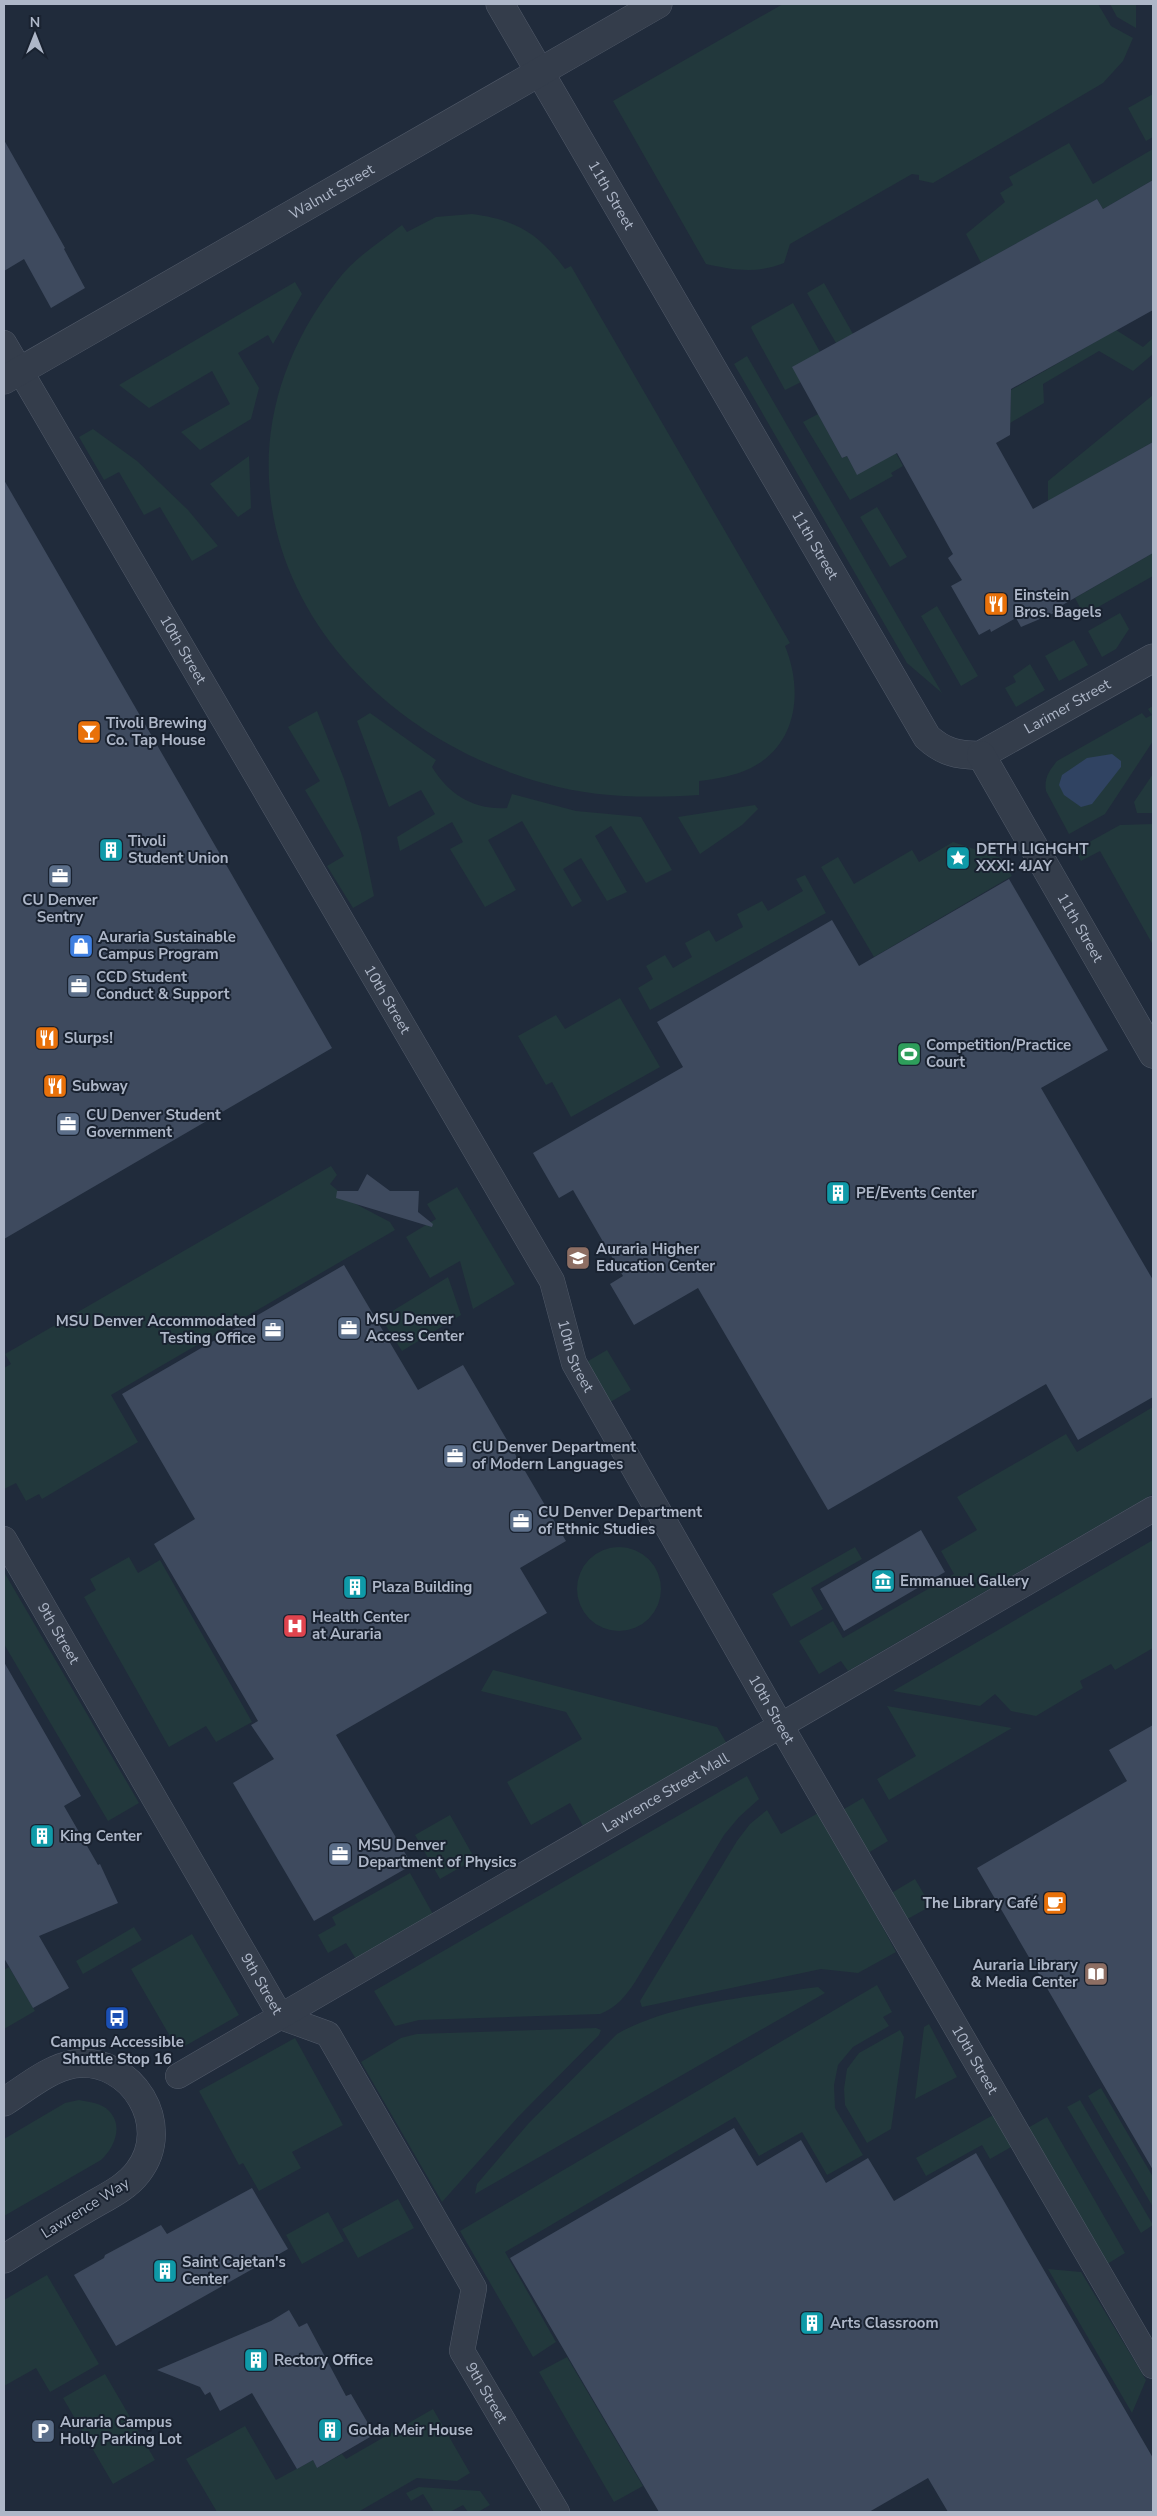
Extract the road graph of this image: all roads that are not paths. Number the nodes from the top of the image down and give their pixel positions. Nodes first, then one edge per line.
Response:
1 (500, 4) edge
2 (658, 4) edge
3 (540, 72) junction
4 (4, 343) edge
5 (12, 376) edge
6 (1153, 658) edge
7 (980, 755) junction
8 (1153, 1054) edge
9 (1153, 1509) edge
10 (4, 1539) edge
11 (781, 1726) junction
12 (281, 2017) junction
13 (178, 2076) dead end
14 (4, 2102) edge
15 (4, 2258) edge
16 (1153, 2366) edge
17 (557, 2512) edge

1 - 3 street, 11th Street
2 - 3 street, Walnut Street
3 - 5 street, Walnut Street
3 - 7 street, 11th Street
4 - 5 street, 10th Street
5 - 11 street, 10th Street
6 - 7 street, Larimer Street
7 - 8 street, 11th Street
9 - 11 street, Lawrence Street Mall
10 - 12 street, 9th Street
11 - 12 street, Lawrence Street Mall
11 - 16 street, 10th Street
12 - 13 street, Lawrence Street Mall
12 - 17 street, 9th Street
14 - 15 street, Lawrence Way

